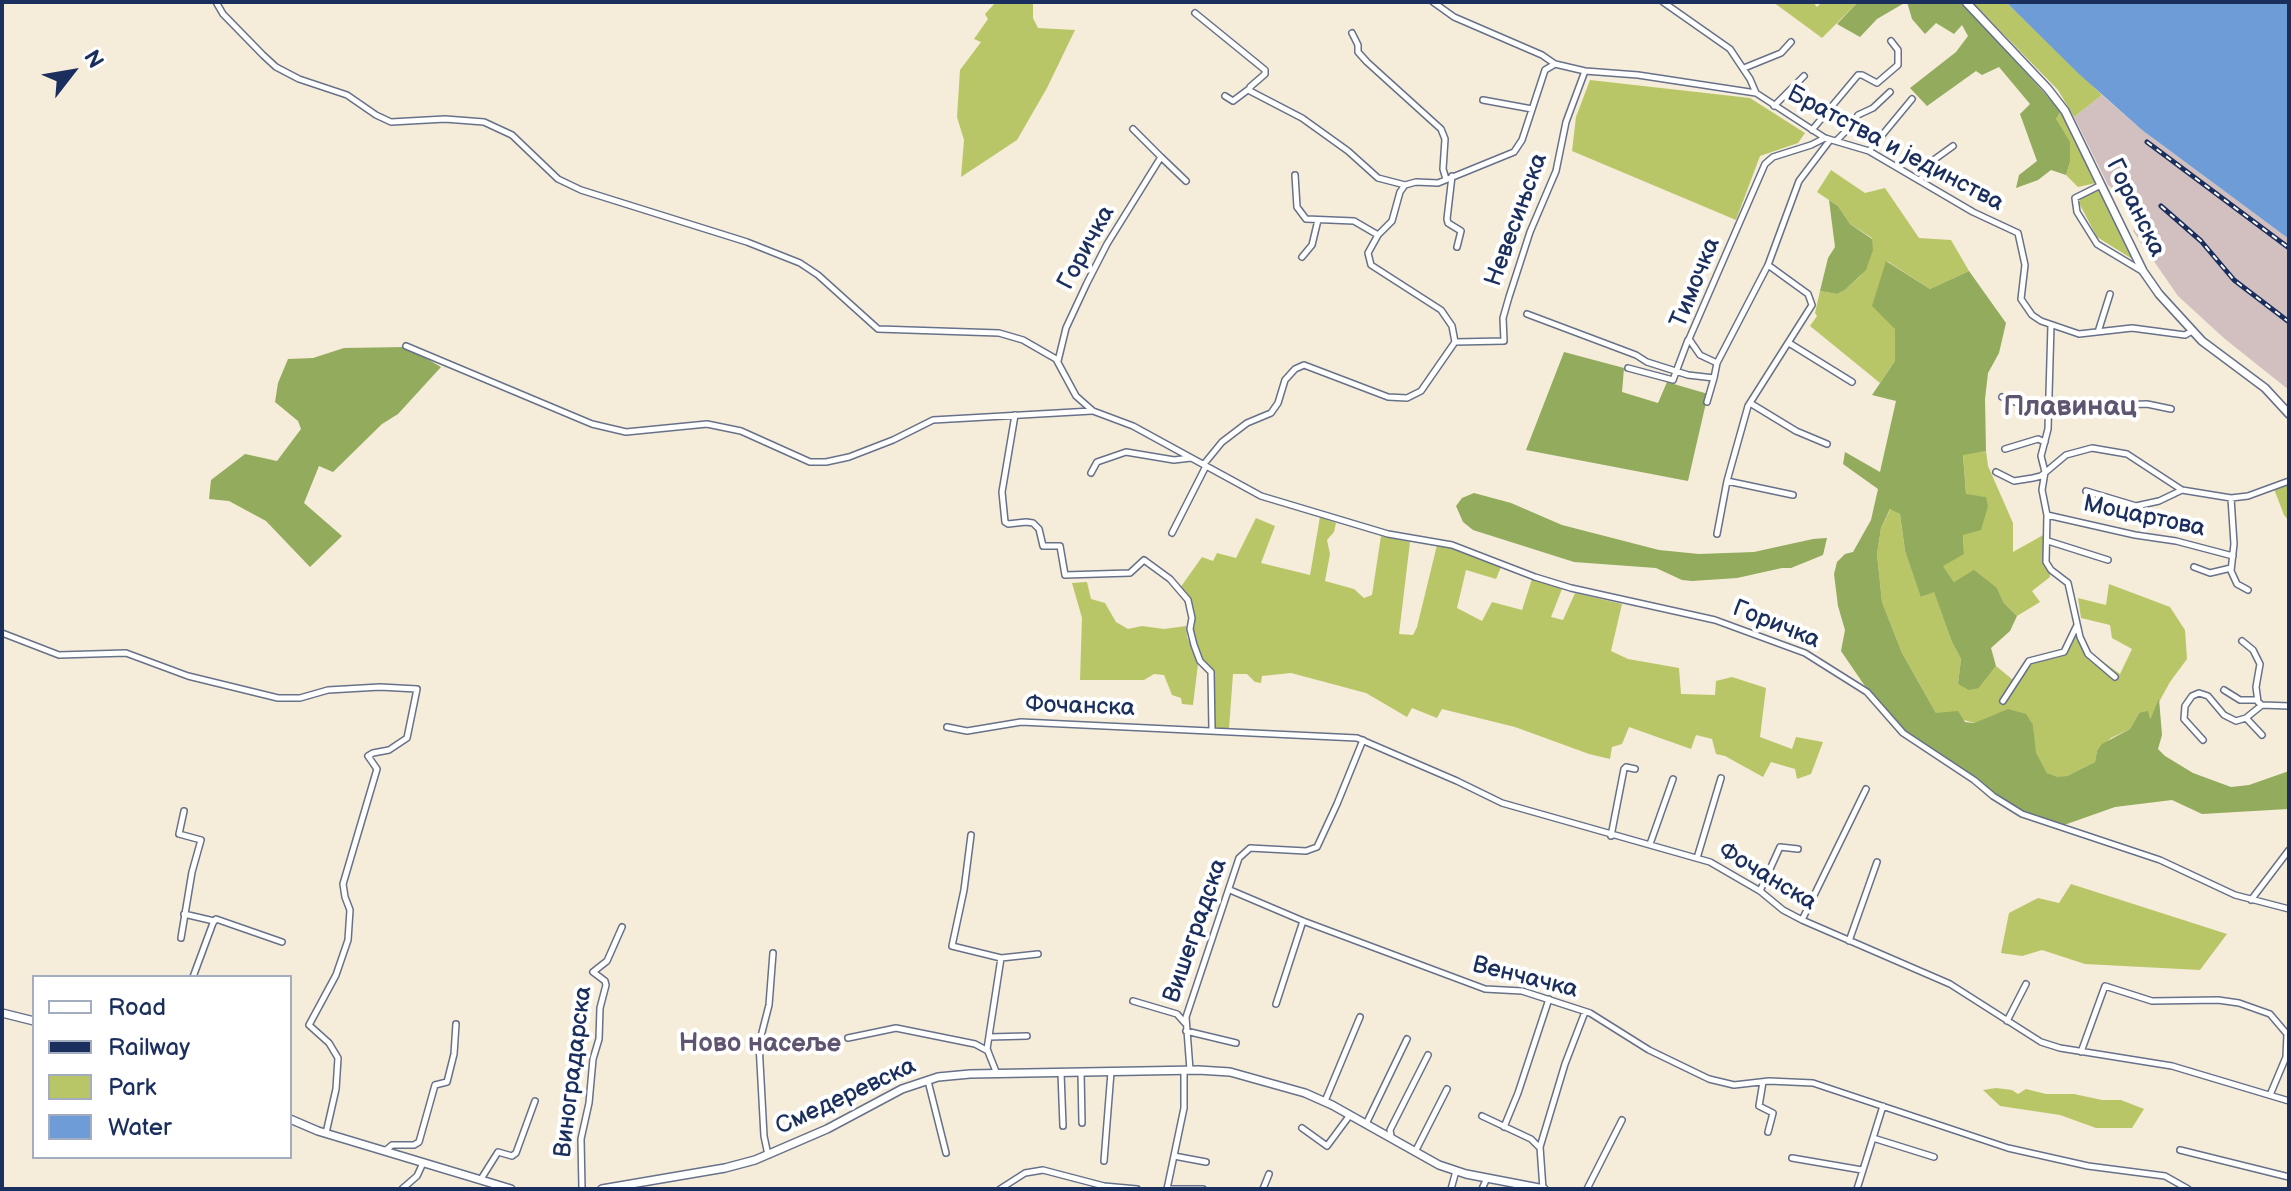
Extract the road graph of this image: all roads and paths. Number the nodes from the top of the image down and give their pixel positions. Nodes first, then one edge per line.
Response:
1 (216, 2) edge
2 (1433, 2) edge
3 (1663, 2) edge
4 (1966, 2) edge
5 (1195, 13) dead end
6 (1352, 33) dead end
7 (1891, 41) dead end
8 (1791, 42) dead end
9 (1555, 64) junction
10 (1744, 68) junction
11 (1585, 71) junction
12 (1804, 76) dead end
13 (1249, 89) junction
14 (1890, 92) dead end
15 (1756, 93) junction
16 (1225, 96) dead end
17 (1912, 99) dead end
18 (1483, 100) dead end
19 (1774, 106) junction
20 (1532, 109) junction
21 (1133, 129) dead end
22 (1812, 130) junction
23 (1830, 139) junction
24 (1953, 146) dead end
25 (1869, 151) junction
26 (1161, 157) junction
27 (1295, 175) dead end
28 (1449, 178) junction
29 (1920, 180) junction
30 (1186, 181) dead end
31 (1405, 185) junction
32 (2102, 185) junction
33 (1318, 220) junction
34 (1378, 235) junction
35 (1457, 247) dead end
36 (1302, 257) dead end
37 (1768, 265) junction
38 (2143, 271) junction
39 (2110, 294) dead end
40 (1527, 314) dead end
41 (2051, 325) junction
42 (2192, 331) junction
43 (2098, 332) junction
44 (1689, 339) junction
45 (1455, 342) junction
46 (1789, 343) junction
47 (406, 346) dead end
48 (1058, 362) junction
49 (1717, 363) junction
50 (1628, 368) dead end
51 (1676, 372) junction
52 (1714, 378) junction
53 (1852, 382) dead end
54 (2002, 397) dead end
55 (1707, 402) dead end
56 (1750, 403) junction
57 (2171, 409) dead end
58 (1093, 411) junction
59 (2049, 411) junction
60 (2289, 414) edge
61 (1015, 415) junction
62 (2045, 442) junction
63 (1827, 444) dead end
64 (2005, 449) dead end
65 (1191, 458) junction
66 (1205, 465) junction
67 (1996, 472) dead end
68 (2045, 472) junction
69 (1091, 473) dead end
70 (1727, 481) junction
71 (2289, 481) edge
72 (2182, 490) junction
73 (2086, 491) dead end
74 (1793, 495) dead end
75 (2231, 498) junction
76 (2047, 515) junction
77 (1172, 533) dead end
78 (1717, 534) dead end
79 (2048, 541) junction
80 (2233, 556) junction
81 (2108, 560) dead end
82 (2194, 567) dead end
83 (2231, 568) junction
84 (2248, 590) dead end
85 (2077, 625) junction
86 (2, 633) edge
87 (2242, 641) dead end
88 (2115, 677) dead end
89 (2224, 690) dead end
90 (2256, 700) junction
91 (2003, 701) dead end
92 (2262, 705) junction
93 (2289, 706) edge
94 (2246, 718) junction
95 (947, 727) dead end
96 (1213, 731) junction
97 (2262, 735) dead end
98 (1363, 740) junction
99 (2203, 740) dead end
100 (1635, 769) dead end
101 (1721, 778) dead end
102 (1673, 779) dead end
103 (1866, 789) dead end
104 (184, 811) dead end
105 (971, 835) dead end
106 (1611, 836) junction
107 (1650, 844) junction
108 (1798, 849) dead end
109 (2289, 850) edge
110 (1697, 858) junction
111 (1877, 862) dead end
112 (1230, 890) junction
113 (1760, 891) junction
114 (2251, 900) junction
115 (2289, 909) edge
116 (184, 914) junction
117 (1802, 920) junction
118 (214, 921) junction
119 (1303, 921) junction
120 (622, 927) dead end
121 (181, 938) dead end
122 (1849, 941) junction
123 (282, 942) dead end
124 (773, 953) dead end
125 (1038, 954) dead end
126 (1001, 958) junction
127 (194, 975) edge
128 (2026, 984) dead end
129 (1549, 999) junction
130 (1133, 1001) dead end
131 (1276, 1004) dead end
132 (1585, 1012) junction
133 (2, 1013) edge
134 (1360, 1017) dead end
135 (32, 1020) edge
136 (2007, 1021) junction
137 (456, 1024) dead end
138 (1185, 1027) junction
139 (1027, 1036) dead end
140 (989, 1037) junction
141 (848, 1038) dead end
142 (1407, 1039) dead end
143 (1236, 1043) dead end
144 (988, 1051) junction
145 (2081, 1052) junction
146 (1428, 1055) dead end
147 (1187, 1070) junction
148 (1081, 1072) junction
149 (1111, 1072) junction
150 (1061, 1073) junction
151 (997, 1074) junction
152 (927, 1080) junction
153 (1763, 1082) junction
154 (1447, 1089) dead end
155 (2270, 1095) junction
156 (535, 1101) dead end
157 (1325, 1101) junction
158 (2289, 1101) edge
159 (1883, 1106) junction
160 (1350, 1115) junction
161 (1482, 1116) dead end
162 (292, 1120) edge
163 (1622, 1120) dead end
164 (1082, 1123) dead end
165 (1366, 1124) junction
166 (1063, 1126) dead end
167 (1504, 1127) junction
168 (1302, 1128) dead end
169 (1768, 1132) dead end
170 (326, 1133) junction
171 (1873, 1138) junction
172 (1393, 1141) junction
173 (1540, 1147) junction
174 (2180, 1150) dead end
175 (385, 1151) junction
176 (946, 1153) dead end
177 (1415, 1153) junction
178 (768, 1155) junction
179 (1174, 1156) junction
180 (1934, 1157) dead end
181 (1792, 1158) dead end
182 (1104, 1161) dead end
183 (1206, 1162) dead end
184 (423, 1163) junction
185 (1862, 1170) junction
186 (1456, 1171) junction
187 (1269, 1174) dead end
188 (2289, 1177) edge
189 (1487, 1178) junction
190 (480, 1180) junction
191 (1518, 1186) edge
192 (612, 1188) edge
193 (402, 1189) edge
194 (511, 1189) edge
195 (582, 1189) edge
196 (602, 1189) edge
197 (1000, 1189) edge
198 (1137, 1189) edge
199 (1166, 1189) edge
200 (1203, 1189) edge
201 (1263, 1189) edge
202 (1451, 1189) edge
203 (1482, 1189) edge
204 (1544, 1189) edge
205 (1587, 1189) edge
206 (1857, 1189) edge
207 (2188, 1189) edge

1 - 48 street, Горичка
2 - 9 street, Братства и јединства
3 - 10 street
4 - 32 main road, Горанска
5 - 13 street
6 - 28 street
7 - 22 street
8 - 10 street
9 - 11 street, Братства и јединства
9 - 20 street
10 - 15 street
11 - 15 street, Братства и јединства
11 - 45 street, Невесињска
12 - 19 street
13 - 16 street
13 - 31 street
14 - 23 street
15 - 19 street, Братства и јединства
17 - 25 street
18 - 20 street
19 - 22 street, Братства и јединства
20 - 28 street
21 - 26 street
22 - 23 street, Братства и јединства
23 - 25 street, Братства и јединства
23 - 37 street, Тимочка
23 - 44 street, Тимочка
24 - 29 street
25 - 29 street, Братства и јединства
26 - 30 street
26 - 48 street, Горичка
27 - 33 street
28 - 31 street
28 - 35 street
29 - 41 street, Братства и јединства
31 - 34 street
32 - 38 main road, Горанска
32 - 38 street
33 - 34 street
33 - 36 street
34 - 45 street
37 - 46 street
37 - 49 street, Тимочка
38 - 42 main road, Горанска
39 - 43 street
40 - 51 street
41 - 43 street, Братства и јединства
41 - 59 street
42 - 43 street, Братства и јединства
42 - 60 main road, Горанска
44 - 49 street, Тимочка
44 - 51 street
45 - 66 street
46 - 53 street
46 - 56 street
47 - 61 street
48 - 58 street, Горичка
49 - 52 street
50 - 51 street
51 - 52 street
52 - 55 street
54 - 59 street
56 - 63 street
56 - 70 street
57 - 59 street
58 - 61 street
58 - 65 street, Горичка
59 - 62 street
61 - 96 street
62 - 64 street
62 - 68 street
65 - 66 street, Горичка
65 - 69 street, Горичка
66 - 77 street
66 - 114 street, Горичка
67 - 68 street
68 - 72 street
68 - 76 street
70 - 74 street
70 - 78 street
71 - 75 street
72 - 73 street
72 - 75 street
75 - 80 street
76 - 79 street
76 - 80 street, Моцартова
79 - 81 street
79 - 85 street
80 - 83 street
82 - 83 street
83 - 84 street
85 - 88 street
85 - 91 street
86 - 170 street
87 - 90 street
89 - 90 street
90 - 92 street
92 - 93 street
92 - 94 street
94 - 97 street
94 - 99 street
95 - 96 street, Фочанска
96 - 98 street, Фочанска
98 - 106 street, Фочанска
98 - 112 street, Вишеградска
100 - 106 street
101 - 110 street
102 - 107 street
103 - 117 street
104 - 116 street
105 - 126 street
106 - 107 street, Фочанска
107 - 110 street, Фочанска
108 - 113 street
109 - 114 street
110 - 113 street, Фочанска
111 - 122 street
112 - 119 street, Венчачка
112 - 138 street, Вишеградска
113 - 117 street, Фочанска
114 - 115 street, Горичка
116 - 118 street
116 - 121 street
117 - 122 street, Фочанска
118 - 123 street
118 - 127 street
119 - 129 street, Венчачка
119 - 131 street
120 - 195 street, Виноградарска
122 - 136 street, Фочанска
124 - 178 street
125 - 126 street
126 - 140 street
128 - 136 street
129 - 132 street, Венчачка
129 - 167 street
130 - 138 street
132 - 153 street, Венчачка
132 - 173 street
133 - 135 main road
134 - 157 street
136 - 145 street, Фочанска
137 - 175 street
138 - 143 street
138 - 147 street, Вишеградска
139 - 140 street
140 - 144 street
141 - 144 street
142 - 165 street
144 - 151 street
145 - 155 street, Фочанска
145 - 155 street
146 - 172 street
147 - 149 main road, Смедеревска
147 - 157 main road, Смедеревска
147 - 179 street, Вишеградска
148 - 149 main road, Смедеревска
148 - 150 main road, Смедеревска
148 - 164 street
149 - 182 street
150 - 151 main road, Смедеревска
150 - 166 street
151 - 152 main road, Смедеревска
152 - 176 street
152 - 178 main road, Смедеревска
153 - 159 street, Венчачка
153 - 169 street
154 - 177 street
155 - 158 street, Фочанска
156 - 190 street
157 - 160 main road, Смедеревска
159 - 171 street
159 - 207 street, Венчачка
160 - 165 main road, Смедеревска
160 - 168 street
161 - 167 street
162 - 170 main road
163 - 205 street
165 - 172 main road, Смедеревска
167 - 173 street
170 - 175 main road
171 - 180 street
171 - 185 street
172 - 177 main road, Смедеревска
173 - 204 street
174 - 188 street
175 - 184 main road
177 - 186 main road, Смедеревска
178 - 192 main road, Смедеревска
179 - 183 street
179 - 199 street, Вишеградска
181 - 185 street
184 - 190 main road
184 - 193 street
185 - 206 street
186 - 189 main road, Смедеревска
186 - 202 street
187 - 201 street
189 - 191 main road, Смедеревска
189 - 203 street
190 - 194 main road
191 - 204 main road, Смедеревска
192 - 196 main road, Смедеревска
197 - 198 street
199 - 200 street

